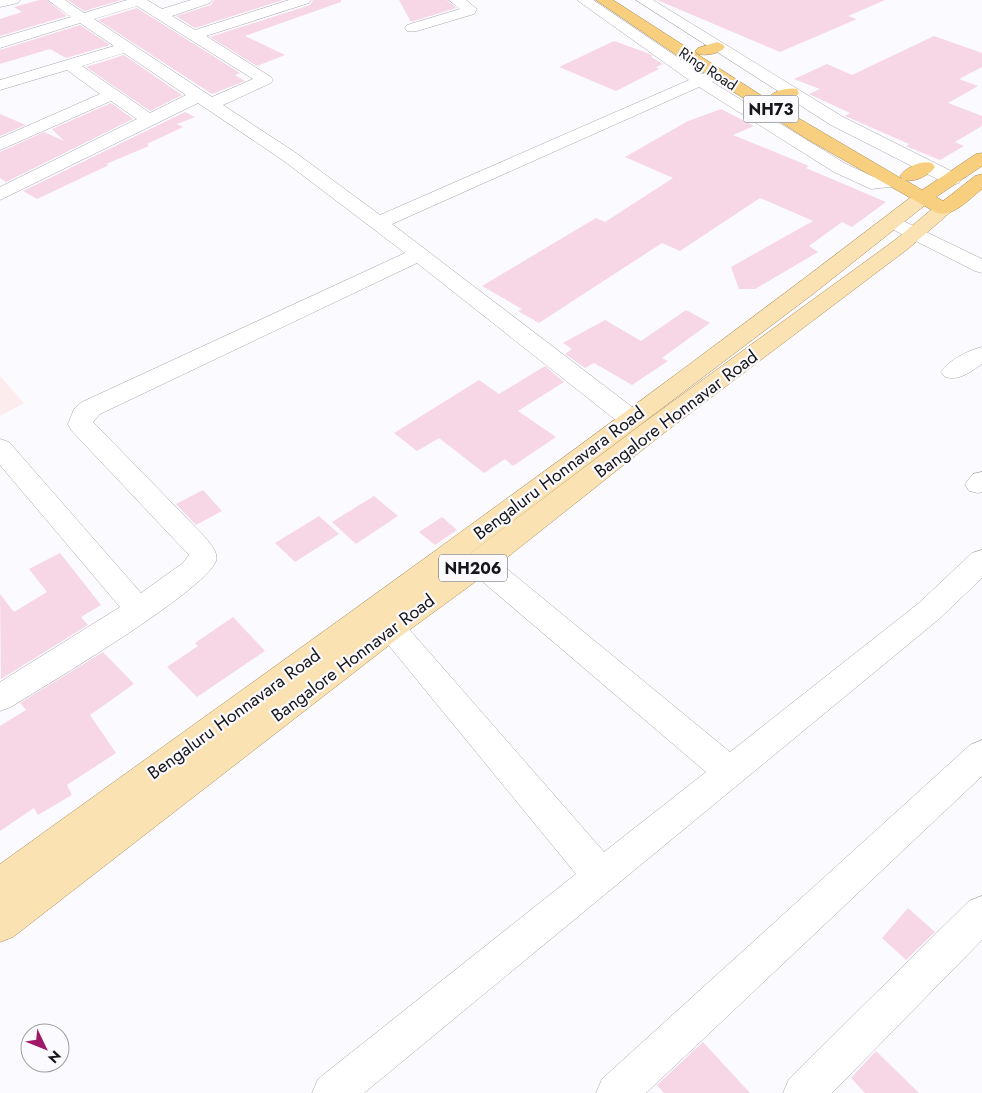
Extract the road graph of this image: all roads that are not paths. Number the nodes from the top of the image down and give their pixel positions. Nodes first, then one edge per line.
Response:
1 (13, 0) edge
2 (55, 0) edge
3 (205, 0) edge
4 (304, 0) edge
5 (456, 0) edge
6 (625, 0) edge
7 (643, 0) edge
8 (138, 1) edge
9 (596, 2) edge
10 (0, 3) edge
11 (160, 15) junction
12 (81, 19) junction
13 (412, 28) dead end
14 (194, 35) junction
15 (0, 43) edge
16 (125, 48) junction
17 (710, 49) junction
18 (69, 64) junction
19 (716, 74) junction
20 (699, 80) junction
21 (0, 85) edge
22 (111, 95) junction
23 (784, 95) junction
24 (204, 100) junction
25 (149, 120) junction
26 (0, 145) edge
27 (982, 158) edge
28 (926, 167) junction
29 (952, 179) junction
30 (982, 180) edge
31 (892, 182) junction
32 (0, 194) edge
33 (921, 210) junction
34 (378, 223) junction
35 (982, 247) edge
36 (419, 254) junction
37 (982, 267) edge
38 (982, 286) edge
39 (982, 354) edge
40 (953, 372) dead end
41 (631, 419) junction
42 (0, 448) edge
43 (982, 561) edge
44 (480, 563) junction
45 (138, 609) junction
46 (390, 628) junction
47 (0, 698) edge
48 (982, 755) edge
49 (730, 772) junction
50 (601, 876) junction
51 (0, 885) edge
52 (982, 914) edge
53 (0, 924) edge
54 (332, 1093) edge
55 (616, 1093) edge
56 (803, 1093) edge

1 - 10 street
2 - 12 street
3 - 11 street
4 - 14 street
5 - 13 street
6 - 17 highway, Ring Road
7 - 17 street
8 - 11 street
8 - 12 street
9 - 19 highway, Ring Road / NH73
9 - 20 street
11 - 14 street
12 - 15 street
12 - 16 street
14 - 24 street
16 - 18 street
16 - 24 street
17 - 23 street
18 - 21 street
18 - 22 street
19 - 20 street
19 - 31 highway, Ring Road / NH73
20 - 31 street
20 - 34 street
22 - 25 street
22 - 26 street
23 - 28 street
23 - 33 highway, NH73
24 - 25 street
24 - 34 street
25 - 32 street
27 - 29 highway
28 - 29 street
28 - 33 highway
29 - 33 highway
30 - 33 highway
31 - 33 highway, Ring Road / NH73
33 - 35 street
33 - 37 street
33 - 38 street
33 - 41 main road, Bengaluru Honnavara Road / NH206
33 - 44 main road, Bangalore Honnavar Road / NH206
34 - 36 street
36 - 41 street
36 - 45 street
39 - 40 street
41 - 51 main road, Bengaluru Honnavara Road / NH206
42 - 45 street
43 - 49 street
44 - 46 main road, Bangalore Honnavar Road / NH206
44 - 49 street
45 - 47 street
46 - 50 street
46 - 53 main road, Bangalore Honnavar Road / NH206
48 - 55 street
49 - 50 street
50 - 54 street
52 - 56 street

